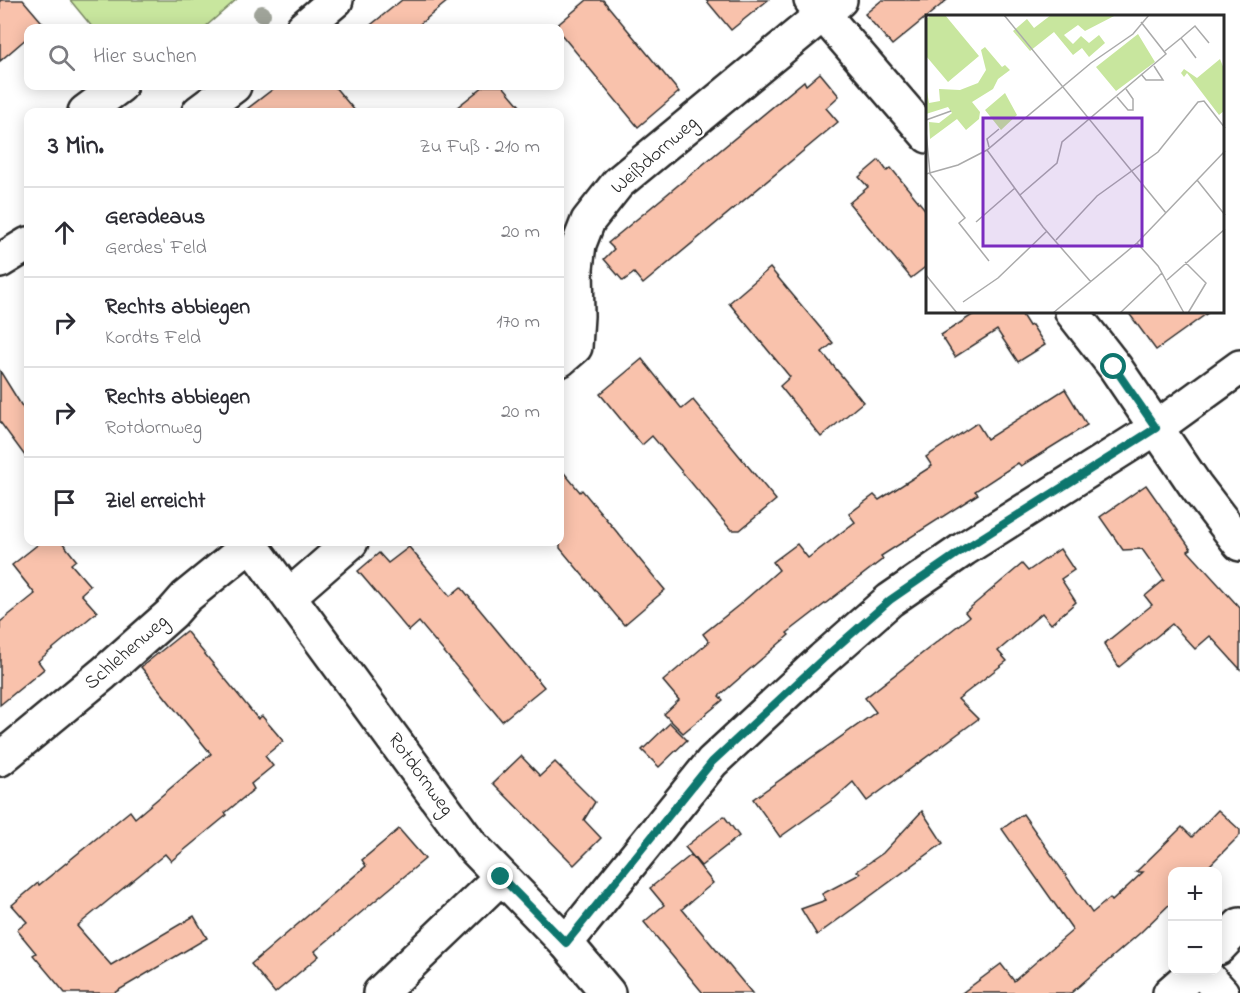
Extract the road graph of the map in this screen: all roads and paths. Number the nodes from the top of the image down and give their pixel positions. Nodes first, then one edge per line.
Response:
1 (336, 0) edge
2 (825, 5) edge
3 (308, 24) edge
4 (115, 90) edge
5 (229, 90) edge
6 (90, 108) edge
7 (204, 108) edge
8 (926, 133) edge
9 (24, 246) edge
10 (0, 261) edge
11 (1074, 314) edge
12 (564, 357) edge
13 (1240, 367) edge
14 (1156, 428) junction
15 (1240, 544) edge
16 (246, 546) edge
17 (252, 546) edge
18 (346, 546) edge
19 (289, 596) junction
20 (0, 759) edge
21 (501, 877) junction
22 (1240, 925) edge
23 (566, 943) junction
24 (1222, 944) edge
25 (1190, 975) edge
26 (1206, 975) edge
27 (380, 993) edge
28 (608, 993) edge
29 (1170, 993) edge
30 (1222, 993) edge

1 - 3 street
2 - 8 street
2 - 12 street, Weißdornweg
4 - 6 street
5 - 7 street
9 - 10 street
11 - 14 street
13 - 14 street
14 - 15 street
14 - 23 street
16 - 20 street, Schlehenweg
17 - 19 street, Rotdornweg
18 - 19 street
19 - 21 street, Rotdornweg
21 - 23 street, Rotdornweg
21 - 27 street
22 - 24 street
23 - 28 street, Rotdornweg
25 - 29 street
26 - 30 street

